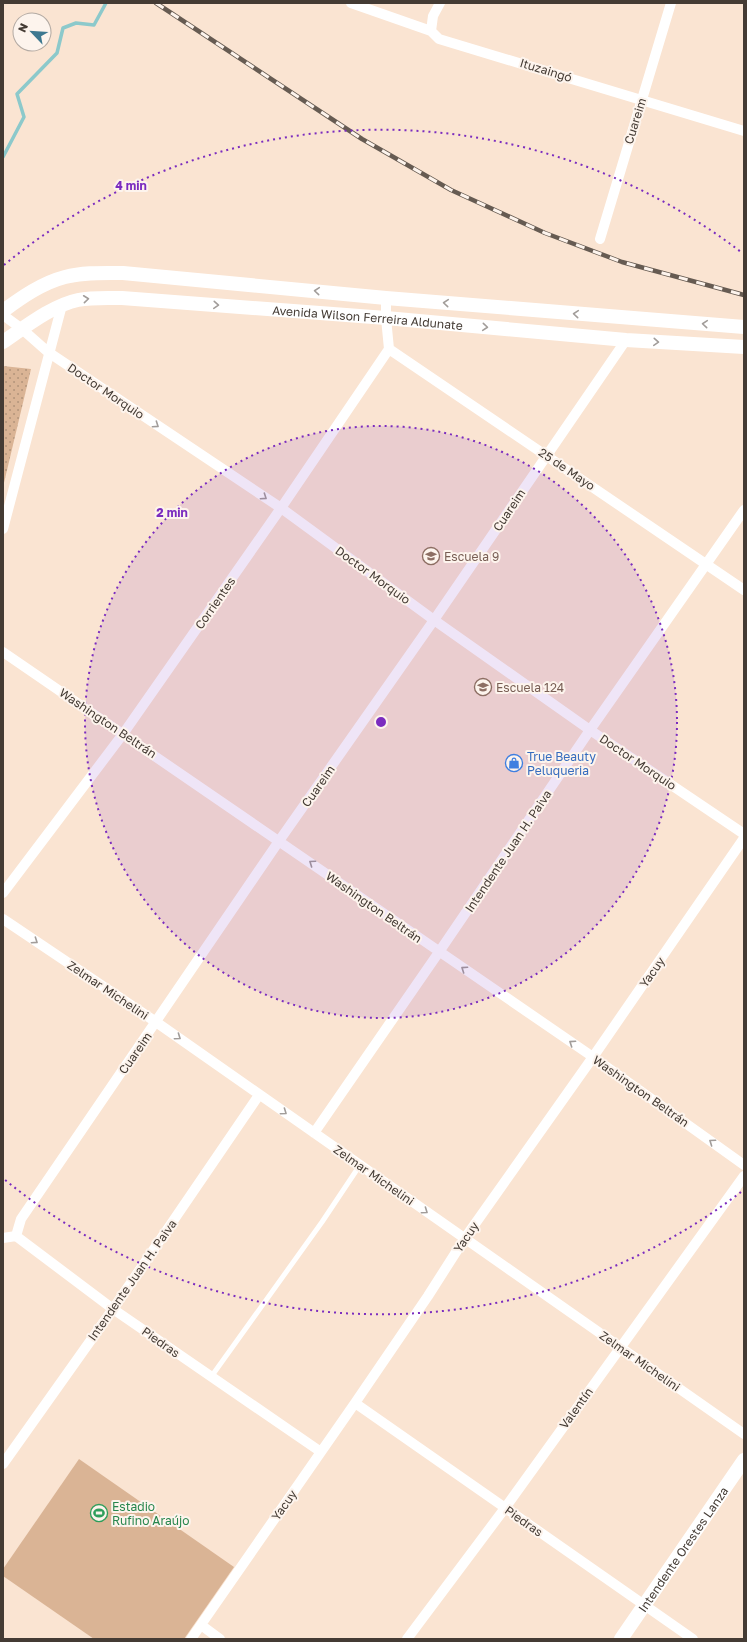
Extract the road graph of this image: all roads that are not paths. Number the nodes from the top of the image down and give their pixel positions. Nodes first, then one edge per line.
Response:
1 (351, 3) edge
2 (440, 3) edge
3 (671, 3) edge
4 (431, 31) junction
5 (642, 99) junction
6 (744, 131) edge
7 (600, 239) dead end
8 (386, 298) junction
9 (62, 305) junction
10 (3, 311) edge
11 (3, 315) edge
12 (386, 318) junction
13 (744, 327) edge
14 (22, 329) junction
15 (626, 340) junction
16 (3, 342) edge
17 (744, 347) edge
18 (389, 349) junction
19 (48, 352) junction
20 (546, 455) junction
21 (282, 508) junction
22 (744, 510) edge
23 (3, 529) edge
24 (706, 565) junction
25 (744, 590) edge
26 (434, 620) junction
27 (3, 652) edge
28 (590, 730) junction
29 (123, 734) junction
30 (744, 834) edge
31 (744, 838) edge
32 (279, 841) junction
33 (3, 893) edge
34 (3, 919) edge
35 (439, 952) junction
36 (156, 1022) junction
37 (593, 1057) junction
38 (259, 1095) junction
39 (314, 1133) junction
40 (360, 1165) junction
41 (744, 1165) edge
42 (744, 1176) edge
43 (16, 1236) junction
44 (3, 1238) edge
45 (464, 1238) junction
46 (113, 1309) junction
47 (620, 1347) junction
48 (211, 1377) junction
49 (355, 1403) junction
50 (744, 1434) edge
51 (321, 1452) junction
52 (744, 1460) edge
53 (3, 1464) edge
54 (505, 1508) junction
55 (644, 1605) junction
56 (201, 1625) junction
57 (191, 1639) edge
58 (220, 1639) edge
59 (407, 1639) edge
60 (621, 1639) edge
61 (693, 1639) edge

1 - 4 street, Ituzaingó
2 - 4 street
3 - 5 street, Cuareim
4 - 5 street, Ituzaingó
5 - 6 street, Ituzaingó
5 - 7 street, Cuareim
8 -> 10 street, Avenida Wilson Ferreira Aldunate
8 - 12 street
13 -> 8 street, Avenida Wilson Ferreira Aldunate
9 -> 12 street, Avenida Wilson Ferreira Aldunate
9 - 14 street, Avenida Wilson Ferreira Aldunate
9 - 19 street
11 - 14 street, Doctor Morquio
12 -> 15 street, Avenida Wilson Ferreira Aldunate
12 - 18 street
14 - 16 street, Avenida Wilson Ferreira Aldunate
14 - 19 street, Doctor Morquio
15 -> 17 street, Avenida Wilson Ferreira Aldunate
15 - 20 street, Cuareim
18 - 20 street, 25 de Mayo
18 - 21 street, Corrientes
19 -> 21 street, Doctor Morquio
19 - 23 street
20 - 24 street, 25 de Mayo
20 - 26 street, Cuareim
21 - 26 street, Doctor Morquio
21 - 29 street, Corrientes
22 - 24 street, Intendente Juan H. Paiva
24 - 25 street, 25 de Mayo
24 - 28 street, Intendente Juan H. Paiva
26 - 28 street, Doctor Morquio
26 - 32 street, Cuareim
27 - 29 street, Washington Beltrán
28 - 30 street, Doctor Morquio
28 - 35 street, Intendente Juan H. Paiva
29 - 32 street, Washington Beltrán
29 - 33 street, Corrientes
31 - 37 street, Yacuy
35 -> 32 street, Washington Beltrán
32 - 36 street, Cuareim
34 -> 36 street, Zelmar Michelini
37 -> 35 street, Washington Beltrán
35 - 39 street, Intendente Juan H. Paiva
36 -> 38 street, Zelmar Michelini
36 - 43 street, Cuareim
41 -> 37 street, Washington Beltrán
37 - 45 street, Yacuy
38 -> 39 street, Zelmar Michelini
38 - 46 street, Intendente Juan H. Paiva
39 - 40 street, Zelmar Michelini
40 -> 45 street, Zelmar Michelini
40 - 48 lane
42 - 47 street, Valentín
43 - 44 street
43 - 46 street, Piedras
45 - 47 street, Zelmar Michelini
45 - 49 street, Yacuy
46 - 48 street, Piedras
46 - 53 street, Intendente Juan H. Paiva
47 - 50 street, Zelmar Michelini
47 - 54 street, Valentín
48 - 51 street, Piedras
49 - 51 street, Yacuy
49 - 54 street, Piedras
51 - 56 street, Yacuy
52 - 55 street, Intendente Orestes Lanza
54 - 55 street, Piedras
54 - 59 street, Valentín
55 - 60 street, Intendente Orestes Lanza
55 - 61 street, Piedras
56 - 57 street, Yacuy
56 - 58 street

